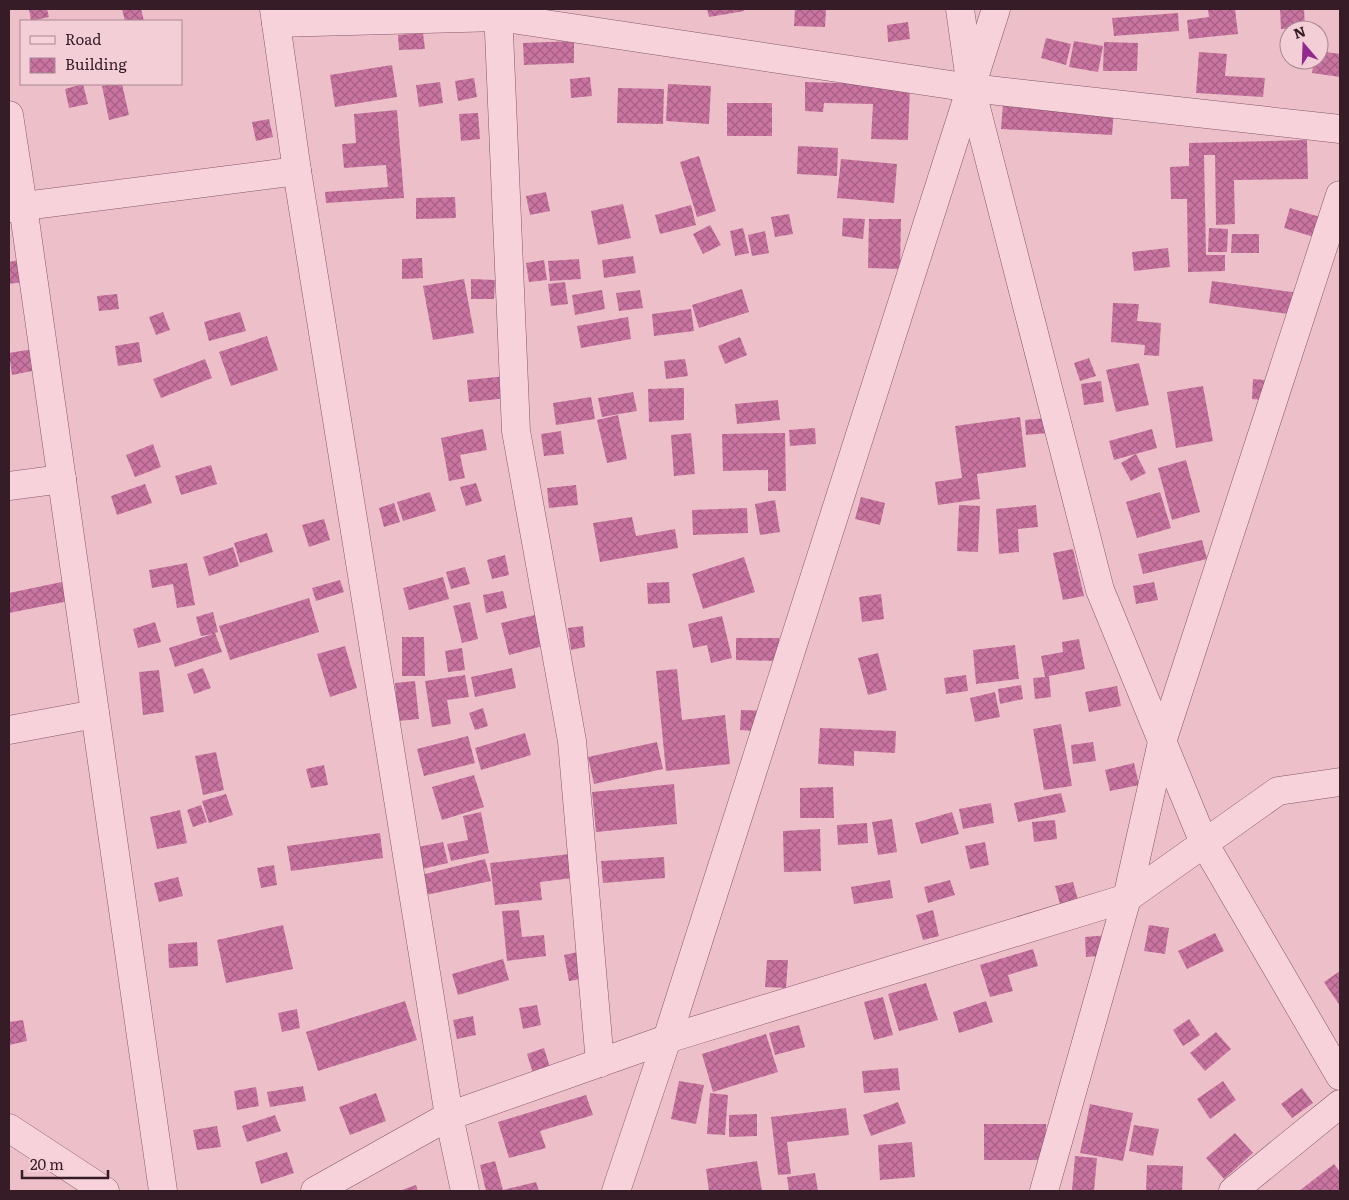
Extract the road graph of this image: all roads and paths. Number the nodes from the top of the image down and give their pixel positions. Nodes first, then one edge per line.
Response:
1 (960, 9) edge
2 (996, 9) edge
3 (498, 13) edge
4 (275, 16) edge
5 (971, 88) junction
6 (9, 115) edge
7 (1340, 130) edge
8 (296, 171) junction
9 (1340, 195) edge
10 (16, 207) edge
11 (62, 479) junction
12 (9, 486) edge
13 (96, 714) junction
14 (9, 730) edge
15 (1162, 742) junction
16 (1340, 782) edge
17 (1204, 843) junction
18 (1127, 898) junction
19 (667, 1039) junction
20 (600, 1063) junction
21 (1340, 1076) edge
22 (1340, 1104) edge
23 (449, 1116) junction
24 (9, 1128) edge
25 (105, 1191) edge
26 (163, 1191) edge
27 (316, 1191) edge
28 (465, 1191) edge
29 (616, 1191) edge
30 (1044, 1191) edge
31 (1233, 1191) edge

1 - 5 street
2 - 5 street
3 - 4 street
3 - 5 street
3 - 20 street
4 - 8 street
5 - 7 street
5 - 15 street
5 - 19 street
6 - 10 street
8 - 10 street
8 - 23 street
9 - 15 street
10 - 11 street
11 - 12 street
11 - 13 street
13 - 14 street
13 - 26 street
15 - 17 street
15 - 18 street
16 - 17 street
17 - 18 street
17 - 21 street
18 - 19 street
18 - 30 street
19 - 20 street
19 - 29 street
20 - 23 street
22 - 31 street
23 - 27 street
23 - 28 street
24 - 25 street

